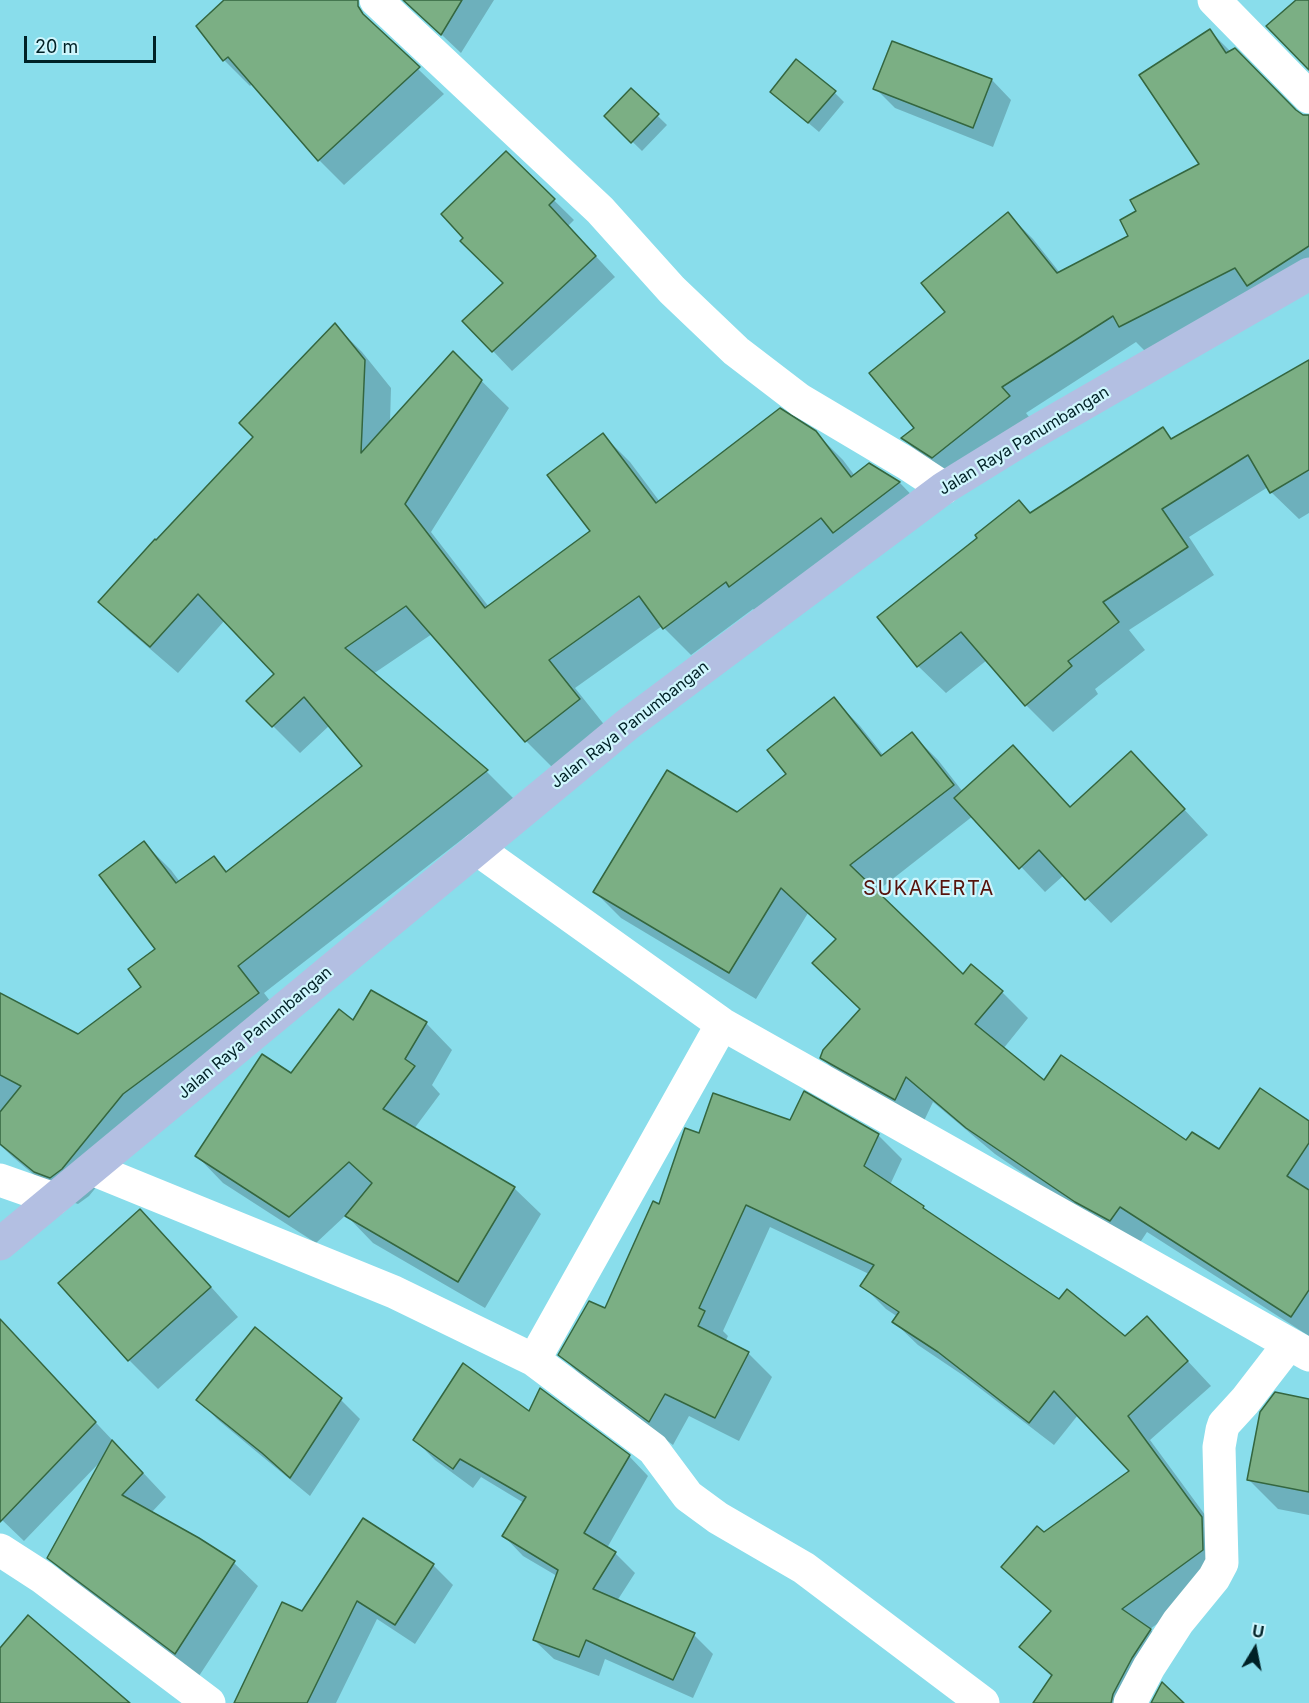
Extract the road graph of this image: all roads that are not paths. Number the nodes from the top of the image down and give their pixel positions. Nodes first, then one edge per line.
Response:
1 (376, 0) edge
2 (1214, 0) edge
3 (1309, 97) edge
4 (1309, 274) edge
5 (944, 488) junction
6 (477, 849) junction
7 (722, 1024) junction
8 (92, 1169) junction
9 (0, 1180) edge
10 (54, 1199) junction
11 (0, 1244) edge
12 (1299, 1350) edge
13 (534, 1360) junction
14 (0, 1550) edge
15 (208, 1703) edge
16 (983, 1703) edge
17 (1130, 1703) edge

1 - 5 street
2 - 3 street
4 - 5 main road, Jalan Raya Panumbangan
5 - 6 main road, Jalan Raya Panumbangan
6 - 7 street
6 - 8 main road, Jalan Raya Panumbangan
7 - 12 street
7 - 13 street
8 - 10 main road, Jalan Raya Panumbangan
8 - 13 street
9 - 10 street
10 - 11 main road, Jalan Raya Panumbangan
12 - 17 street
13 - 16 street
14 - 15 street

